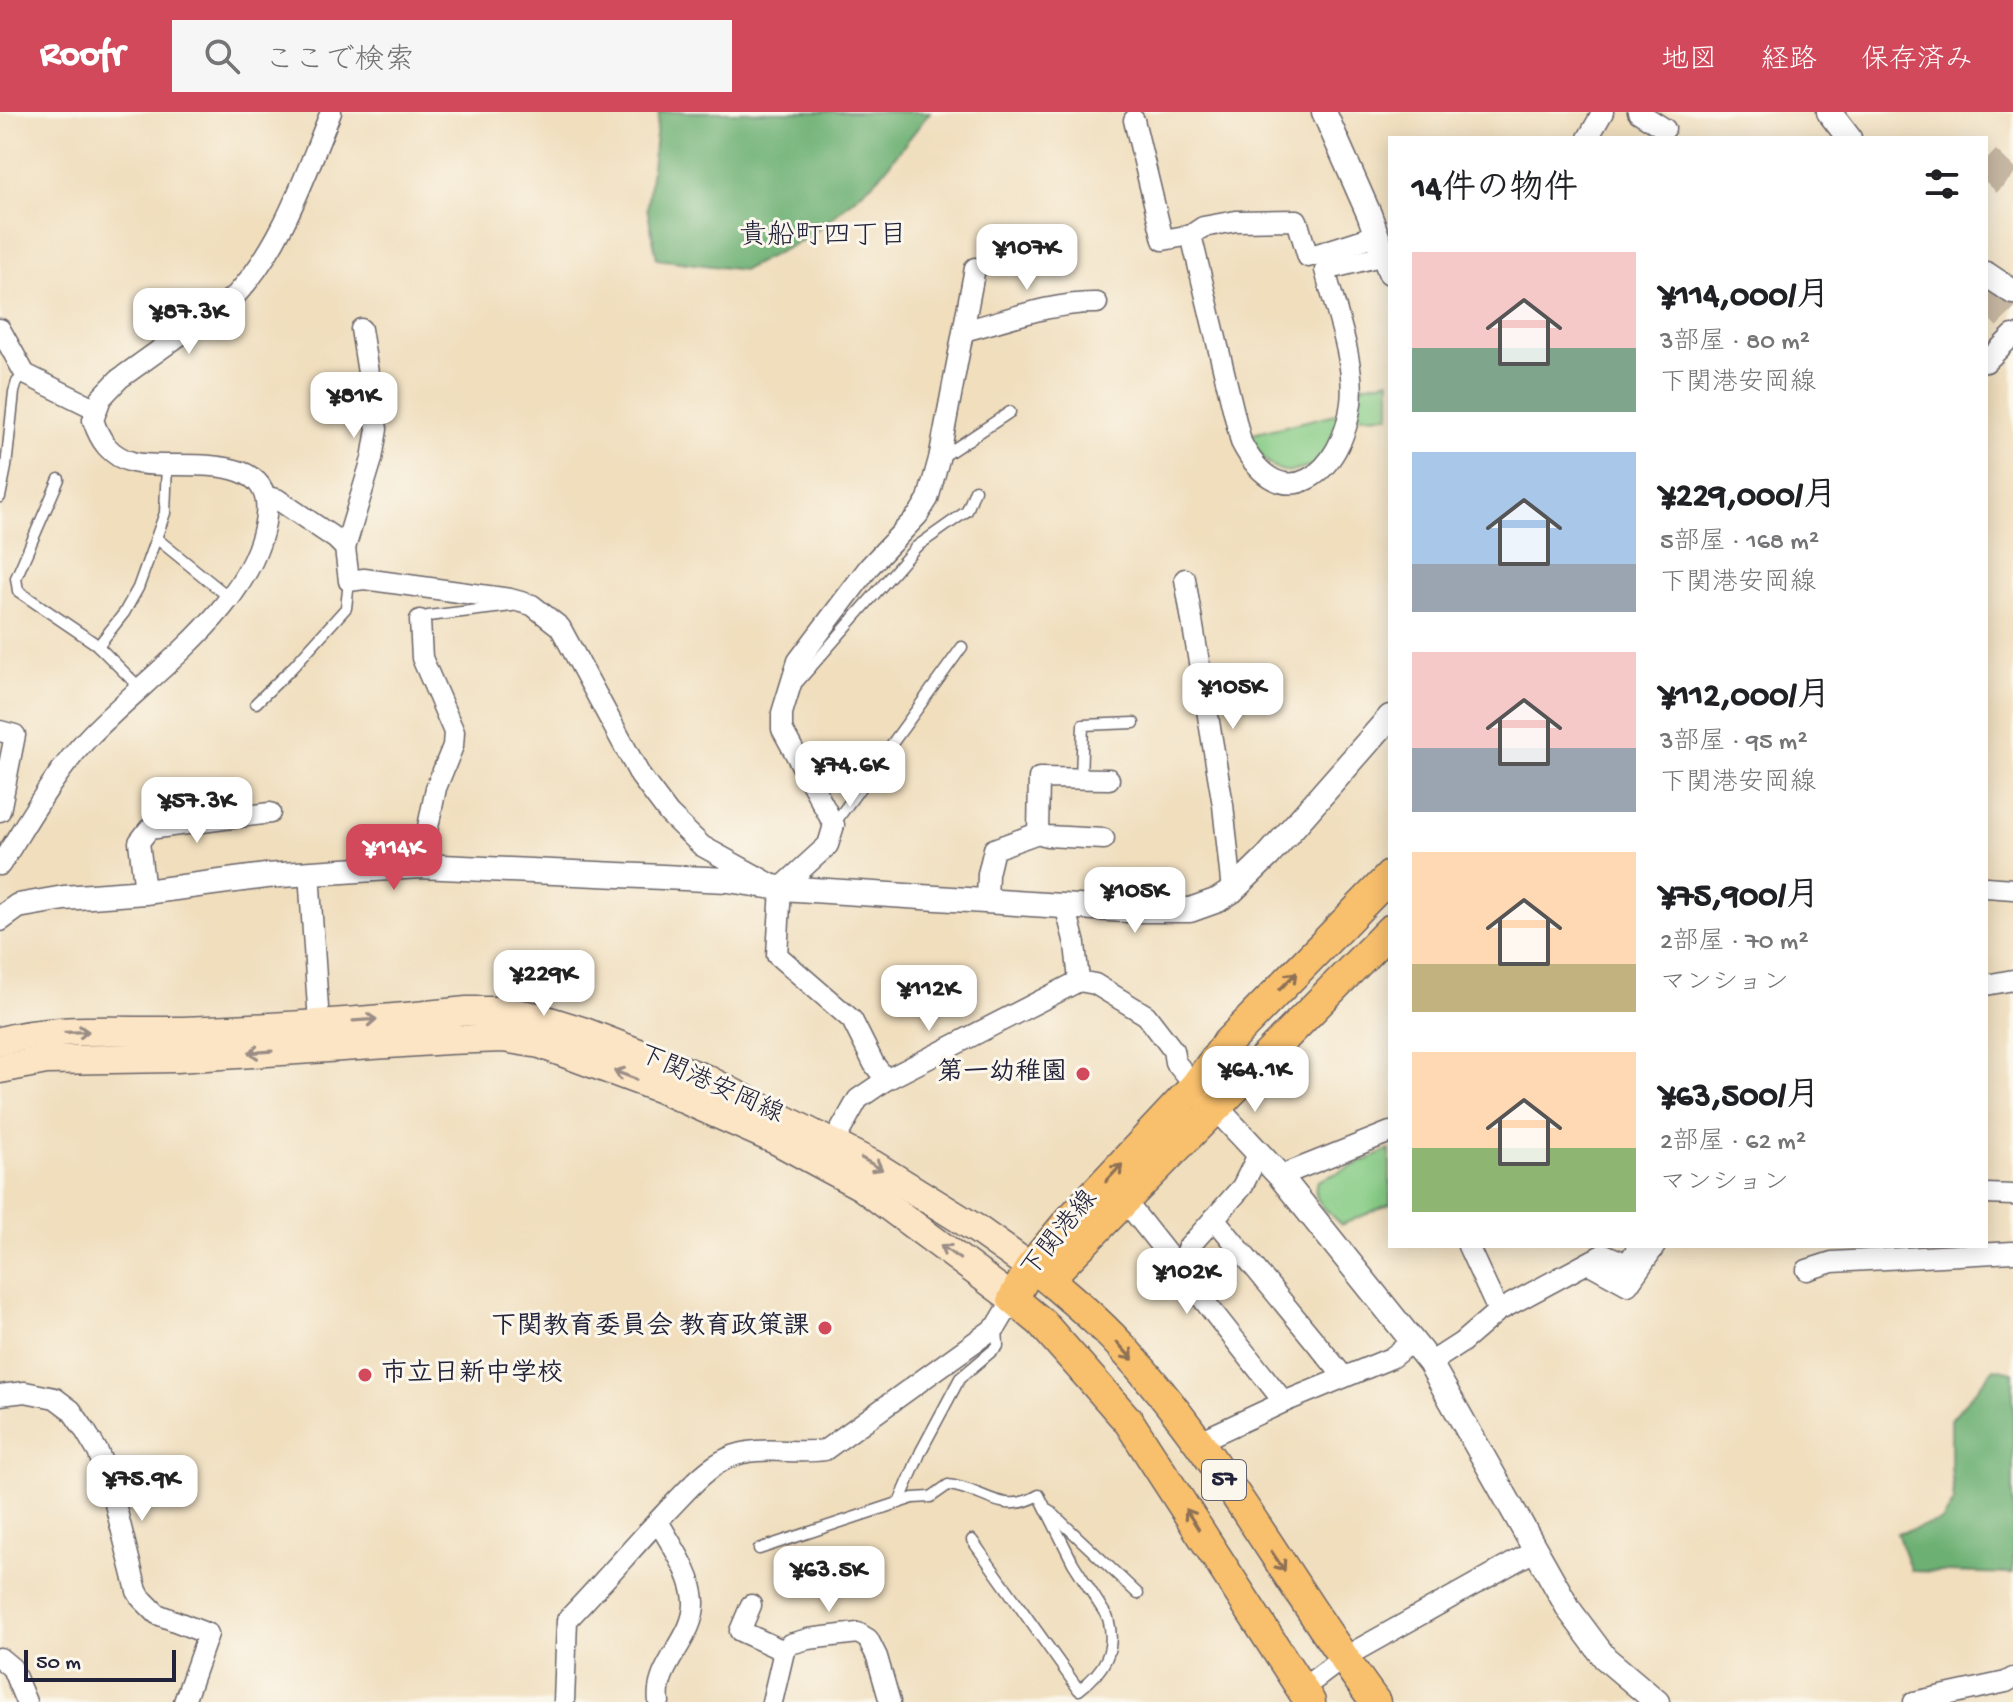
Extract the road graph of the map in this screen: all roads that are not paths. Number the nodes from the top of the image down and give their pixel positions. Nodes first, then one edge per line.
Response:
1 (331, 112) edge
2 (1324, 112) edge
3 (1603, 112) edge
4 (1638, 112) edge
5 (1829, 112) edge
6 (1134, 120) dead end
7 (1665, 129) dead end
8 (1589, 136) edge
9 (1847, 136) edge
10 (1191, 235) junction
11 (1384, 254) edge
12 (975, 268) dead end
13 (1988, 275) edge
14 (2013, 292) edge
15 (1097, 303) dead end
16 (2013, 311) edge
17 (0, 329) edge
18 (361, 329) dead end
19 (964, 331) junction
20 (2013, 335) edge
21 (1988, 360) edge
22 (20, 383) junction
23 (0, 391) edge
24 (96, 409) junction
25 (1010, 412) dead end
26 (4, 446) edge
27 (939, 459) junction
28 (167, 464) junction
29 (59, 479) dead end
30 (975, 490) dead end
31 (0, 497) edge
32 (267, 497) junction
33 (156, 538) junction
34 (345, 548) junction
35 (1185, 579) dead end
36 (349, 581) junction
37 (230, 598) junction
38 (532, 605) junction
39 (420, 620) joint
40 (98, 646) junction
41 (962, 647) dead end
42 (139, 687) junction
43 (786, 696) junction
44 (256, 703) dead end
45 (1388, 719) edge
46 (1134, 723) dead end
47 (0, 731) edge
48 (1081, 778) junction
49 (1109, 779) dead end
50 (0, 811) edge
51 (270, 813) dead end
52 (0, 818) edge
53 (834, 825) junction
54 (1038, 833) junction
55 (1104, 839) dead end
56 (5, 858) edge
57 (420, 866) junction
58 (309, 872) junction
59 (1388, 878) edge
60 (1988, 887) edge
61 (781, 888) junction
62 (2013, 889) edge
63 (1232, 891) junction
64 (145, 892) junction
65 (987, 900) junction
66 (1065, 905) junction
67 (0, 919) edge
68 (1388, 932) edge
69 (2013, 980) edge
70 (1079, 981) junction
71 (1988, 985) edge
72 (319, 1023) junction
73 (0, 1041) edge
74 (0, 1069) edge
75 (886, 1080) junction
76 (1195, 1086) junction
77 (1217, 1108) junction
78 (1388, 1133) edge
79 (1259, 1153) junction
80 (828, 1154) junction
81 (1280, 1176) junction
82 (1988, 1194) edge
83 (2013, 1194) edge
84 (1126, 1202) junction
85 (1214, 1218) junction
86 (1469, 1248) edge
87 (1638, 1248) edge
88 (1654, 1248) edge
89 (2013, 1252) edge
90 (1588, 1263) junction
91 (1179, 1269) junction
92 (1807, 1270) dead end
93 (1039, 1273) junction
94 (1013, 1299) junction
95 (1498, 1311) junction
96 (997, 1326) junction
97 (1413, 1341) junction
98 (1430, 1363) junction
99 (1344, 1377) junction
100 (0, 1395) edge
101 (1284, 1402) junction
102 (1198, 1442) junction
103 (899, 1503) junction
104 (1044, 1506) junction
105 (658, 1521) junction
106 (972, 1540) dead end
107 (759, 1549) dead end
108 (1536, 1550) junction
109 (1138, 1594) dead end
110 (751, 1605) dead end
111 (784, 1651) junction
112 (0, 1658) edge
113 (1343, 1658) junction
114 (2013, 1678) edge
115 (1306, 1696) edge
116 (1948, 1699) edge
117 (26, 1702) edge
118 (184, 1702) edge
119 (564, 1702) edge
120 (659, 1702) edge
121 (772, 1702) edge
122 (890, 1702) edge
123 (1375, 1702) edge
124 (1657, 1702) edge
125 (1914, 1702) edge

1 - 24 street
2 - 11 street
3 - 8 street
4 - 7 street
5 - 9 street
6 - 10 street
10 - 11 street
10 - 11 street
12 - 19 street
13 - 14 street
14 - 16 street
15 - 19 street
17 - 22 street
18 - 34 street
19 - 27 street
20 - 21 street
22 - 23 lane
22 - 24 street
22 - 26 lane
24 - 28 street
25 - 27 lane
26 - 31 lane
27 - 43 street
28 - 32 street
28 - 33 lane
29 - 40 lane
30 - 43 lane
32 - 34 street
32 - 37 street
33 - 37 lane
33 - 40 lane
34 - 36 street
35 - 63 street
36 - 38 street
36 - 44 lane
37 - 42 street
38 - 39 lane
38 - 61 street
39 - 57 street
40 - 42 lane
41 - 53 lane
42 - 56 street
43 - 53 street
45 - 63 street
46 - 48 lane
47 - 50 street
48 - 49 street
48 - 54 street
51 - 64 street
52 - 56 street
53 - 61 street
54 - 55 street
54 - 65 street
57 - 58 street
57 - 61 street
58 - 64 street
58 - 72 street
76 -> 59 main road, 下関港線
60 - 62 street
61 - 65 street
61 - 75 street
63 - 66 street
64 - 67 street
65 - 66 street
66 - 70 street
68 - 77 main road, 下関港線
69 - 71 street
70 - 75 street
70 - 76 street
73 -> 72 main road, 下関港安岡線
72 -> 80 main road, 下関港安岡線
80 -> 74 main road, 下関港安岡線
75 - 80 street
76 - 77 street
93 -> 76 main road, 下関港線
77 - 79 street
77 - 84 main road, 下関港線
78 - 81 street
79 - 81 street
79 - 85 street
80 -> 93 main road, 下関港安岡線
94 -> 80 main road, 下関港安岡線
81 - 97 street
82 - 83 street
84 - 91 street
84 - 93 main road, 下関港線
85 - 91 street
85 - 99 street
86 - 95 street
87 - 90 street
88 - 90 street
89 - 92 street
90 - 95 street
91 - 101 street
93 - 94 main road, 下関港線
93 -> 102 main road, 下関港線 / 57
94 - 96 street
115 -> 94 main road, 下関港線 / 57
95 - 98 street
96 - 103 lane
96 - 105 street
97 - 98 street
97 - 99 street
98 - 108 street
99 - 101 street
100 - 118 street
101 - 102 street
102 -> 113 main road, 下関港線 / 57
103 - 104 lane
103 - 107 lane
104 - 106 lane
104 - 109 lane
105 - 119 street
105 - 120 street
108 - 113 street
108 - 124 street
110 - 111 street
111 - 121 street
111 - 122 street
112 - 117 street
113 - 115 street
113 - 123 main road, 下関港線 / 57
114 - 116 street
116 - 125 street

